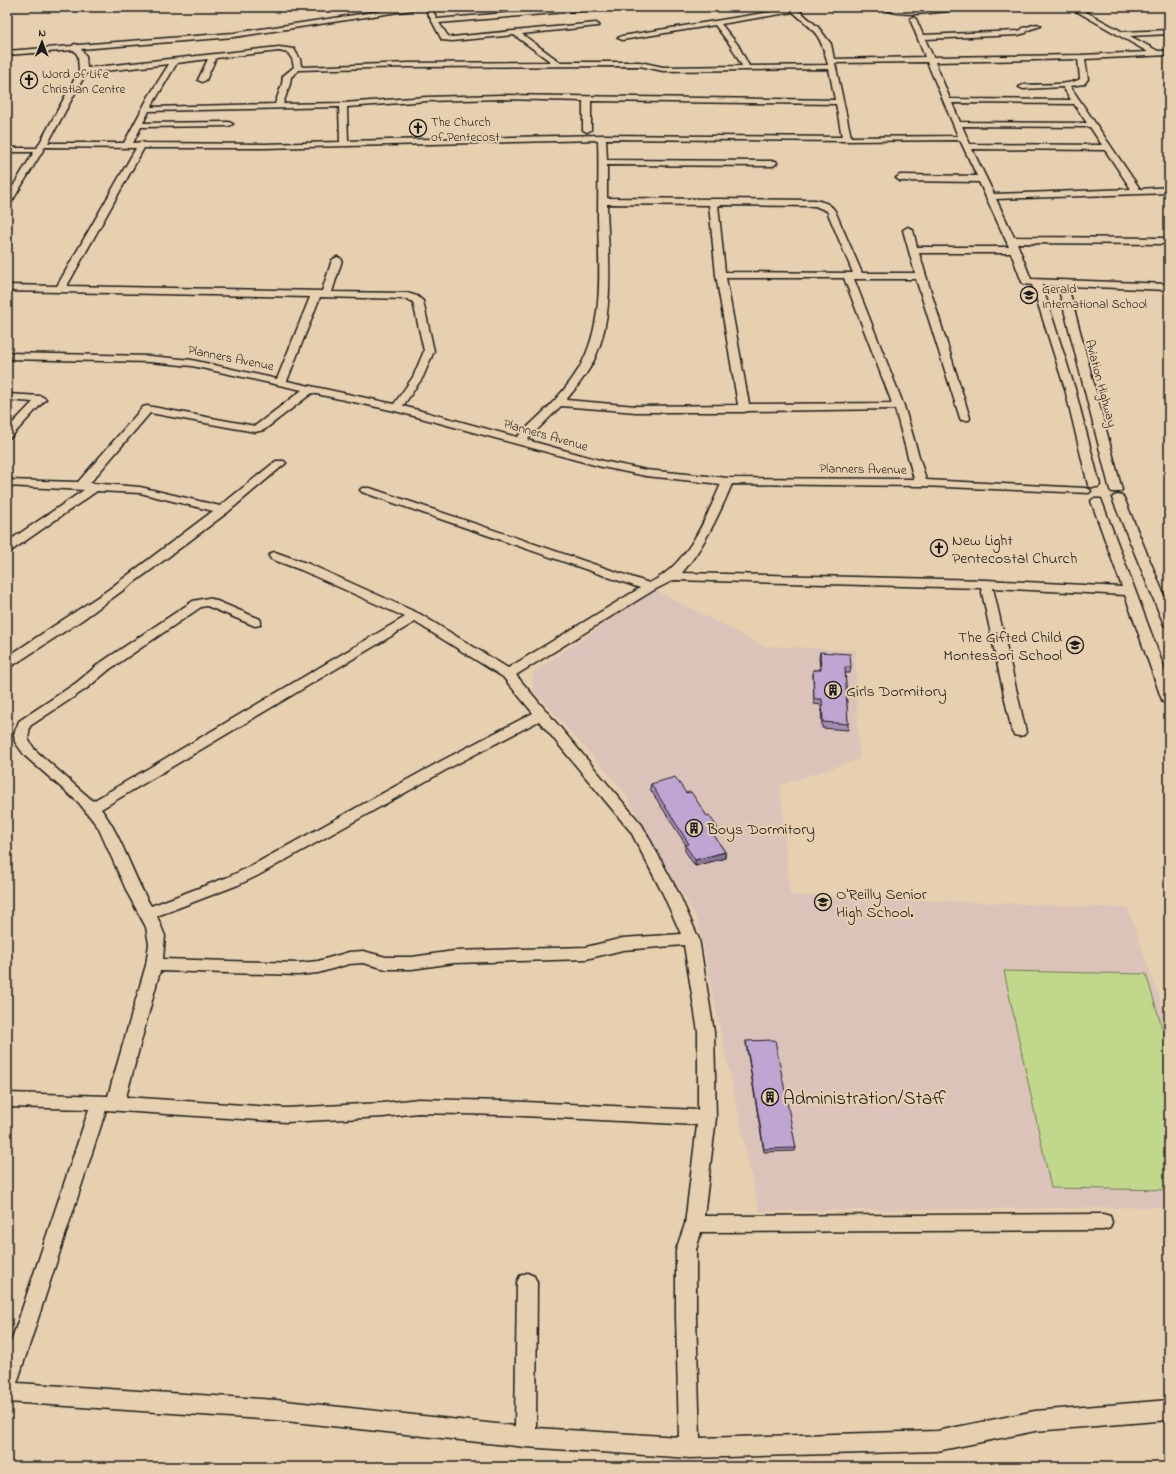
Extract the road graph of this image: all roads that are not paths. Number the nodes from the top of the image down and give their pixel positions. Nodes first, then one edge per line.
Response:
1 (423, 7) edge
2 (428, 7) edge
3 (600, 7) edge
4 (885, 7) edge
5 (963, 7) edge
6 (1072, 7) edge
7 (793, 9) edge
8 (913, 19) dead end
9 (435, 22) junction
10 (716, 22) junction
11 (596, 25) dead end
12 (1036, 26) dead end
13 (1169, 32) edge
14 (516, 33) junction
15 (1120, 34) junction
16 (921, 37) junction
17 (622, 38) dead end
18 (75, 46) junction
19 (7, 53) edge
20 (1156, 53) junction
21 (1169, 53) edge
22 (213, 56) junction
23 (1081, 57) junction
24 (175, 60) junction
25 (930, 60) junction
26 (1169, 60) edge
27 (558, 64) junction
28 (832, 64) junction
29 (298, 68) junction
30 (746, 68) junction
31 (83, 71) junction
32 (202, 80) dead end
33 (1065, 85) junction
34 (1023, 87) dead end
35 (587, 98) junction
36 (946, 101) junction
37 (839, 102) junction
38 (1077, 102) junction
39 (343, 105) junction
40 (278, 106) junction
41 (146, 109) junction
42 (229, 124) dead end
43 (957, 124) junction
44 (138, 125) junction
45 (1092, 125) junction
46 (587, 130) dead end
47 (602, 136) junction
48 (847, 139) junction
49 (965, 142) junction
50 (344, 143) junction
51 (128, 144) junction
52 (142, 144) junction
53 (41, 147) junction
54 (1108, 148) junction
55 (7, 150) edge
56 (602, 162) junction
57 (773, 163) dead end
58 (900, 178) dead end
59 (981, 179) junction
60 (1169, 190) edge
61 (1137, 191) junction
62 (990, 197) junction
63 (602, 201) junction
64 (713, 201) junction
65 (7, 203) edge
66 (908, 230) dead end
67 (1011, 240) junction
68 (1169, 241) edge
69 (912, 250) junction
70 (1015, 250) junction
71 (337, 260) dead end
72 (721, 275) junction
73 (853, 276) junction
74 (920, 276) junction
75 (1032, 282) junction
76 (1062, 283) junction
77 (1169, 287) edge
78 (7, 288) edge
79 (61, 288) junction
80 (321, 295) junction
81 (7, 356) edge
82 (281, 382) junction
83 (310, 389) junction
84 (7, 397) edge
85 (558, 403) junction
86 (899, 406) junction
87 (397, 408) junction
88 (744, 409) junction
89 (965, 418) dead end
90 (7, 435) edge
91 (520, 441) junction
92 (280, 463) dead end
93 (728, 481) junction
94 (7, 483) edge
95 (921, 484) junction
96 (81, 486) junction
97 (95, 487) junction
98 (1089, 488) junction
99 (366, 490) dead end
100 (1117, 494) junction
101 (1097, 501) junction
102 (224, 510) junction
103 (7, 548) edge
104 (275, 556) dead end
105 (670, 576) junction
106 (986, 584) junction
107 (650, 587) junction
108 (1129, 591) junction
109 (415, 617) junction
110 (255, 622) dead end
111 (1169, 622) edge
112 (7, 663) edge
113 (508, 674) junction
114 (1169, 700) edge
115 (541, 714) junction
116 (1019, 732) dead end
117 (92, 808) junction
118 (149, 913) junction
119 (691, 939) junction
120 (154, 964) junction
121 (7, 1100) edge
122 (108, 1103) junction
123 (707, 1118) junction
124 (1103, 1222) dead end
125 (694, 1224) junction
126 (527, 1282) dead end
127 (7, 1384) edge
128 (7, 1392) edge
129 (1169, 1410) edge
130 (525, 1437) junction
131 (690, 1448) junction

1 - 18 street
2 - 9 street
3 - 9 street
4 - 5 street
6 - 15 street
7 - 10 street
7 - 28 street
8 - 16 street, Aviation Highway
9 - 14 street
10 - 17 street
10 - 30 street
11 - 14 street
12 - 16 street
13 - 15 street
14 - 27 street
15 - 20 street
16 - 25 street, Aviation Highway
18 - 19 street
18 - 31 street
20 - 21 street
20 - 23 street
20 - 26 street
22 - 24 street
22 - 29 street
22 - 32 street
23 - 25 street
23 - 33 street
24 - 31 street
24 - 41 street
25 - 28 street
25 - 36 street, Aviation Highway
27 - 29 street
27 - 30 street
28 - 30 street
28 - 37 street
29 - 40 street
31 - 53 street
33 - 34 street
33 - 38 street
35 - 37 street
35 - 39 street
35 - 46 street
36 - 38 street
36 - 43 street, Aviation Highway
37 - 48 street
38 - 45 street
39 - 40 street
39 - 50 street
40 - 41 street
41 - 44 street
42 - 44 street
43 - 45 street
43 - 49 street, Aviation Highway
44 - 51 street
45 - 54 street
47 - 48 street
47 - 50 street
47 - 56 street
48 - 49 street
49 - 54 street
49 - 59 street, Aviation Highway
50 - 52 street
51 - 52 street
51 - 53 street
52 - 79 street
53 - 55 street
53 - 65 street
54 - 61 street
56 - 57 street
56 - 63 street
58 - 59 street
59 - 62 street, Aviation Highway
60 - 61 street
61 - 62 street
62 - 67 street, Aviation Highway
63 - 64 street
63 - 85 street
64 - 72 street
64 - 73 street
66 - 69 street
67 - 68 street
67 - 70 street, Aviation Highway
69 - 70 street
69 - 74 street
70 - 75 street, Aviation Highway
71 - 80 street
72 - 73 street
72 - 88 street
73 - 74 street
73 - 86 street
74 - 89 street
75 - 76 street
75 - 98 street, Aviation Highway
76 - 77 street
76 - 100 street, Aviation Highway
78 - 79 street
79 - 80 street
80 - 82 street
80 - 87 street
81 - 82 street, Planners Avenue
82 - 83 street, Planners Avenue
83 - 87 street, Planners Avenue
83 - 96 street
84 - 90 street
85 - 88 street
85 - 91 street
86 - 88 street
86 - 95 street
87 - 91 street, Planners Avenue
91 - 93 street, Planners Avenue
92 - 102 street
93 - 95 street, Planners Avenue
93 - 105 street
94 - 96 street
95 - 98 street, Planners Avenue
96 - 97 street
97 - 102 street
97 - 103 street
98 - 100 street, Planners Avenue
98 - 101 street
99 - 107 street
100 - 101 street
100 - 111 street, Aviation Highway
101 - 108 street
102 - 112 street
104 - 109 street
105 - 106 street
105 - 107 street
106 - 108 street
106 - 116 street
107 - 113 street
108 - 114 street
109 - 113 street
109 - 117 street
110 - 117 street
113 - 115 street
115 - 118 street
115 - 119 street
117 - 118 street
118 - 120 street
119 - 120 street
119 - 123 street
120 - 122 street
121 - 122 street
122 - 123 street
122 - 127 street
123 - 125 street
124 - 125 street
125 - 131 street
126 - 130 street
128 - 130 street
129 - 131 street
130 - 131 street

